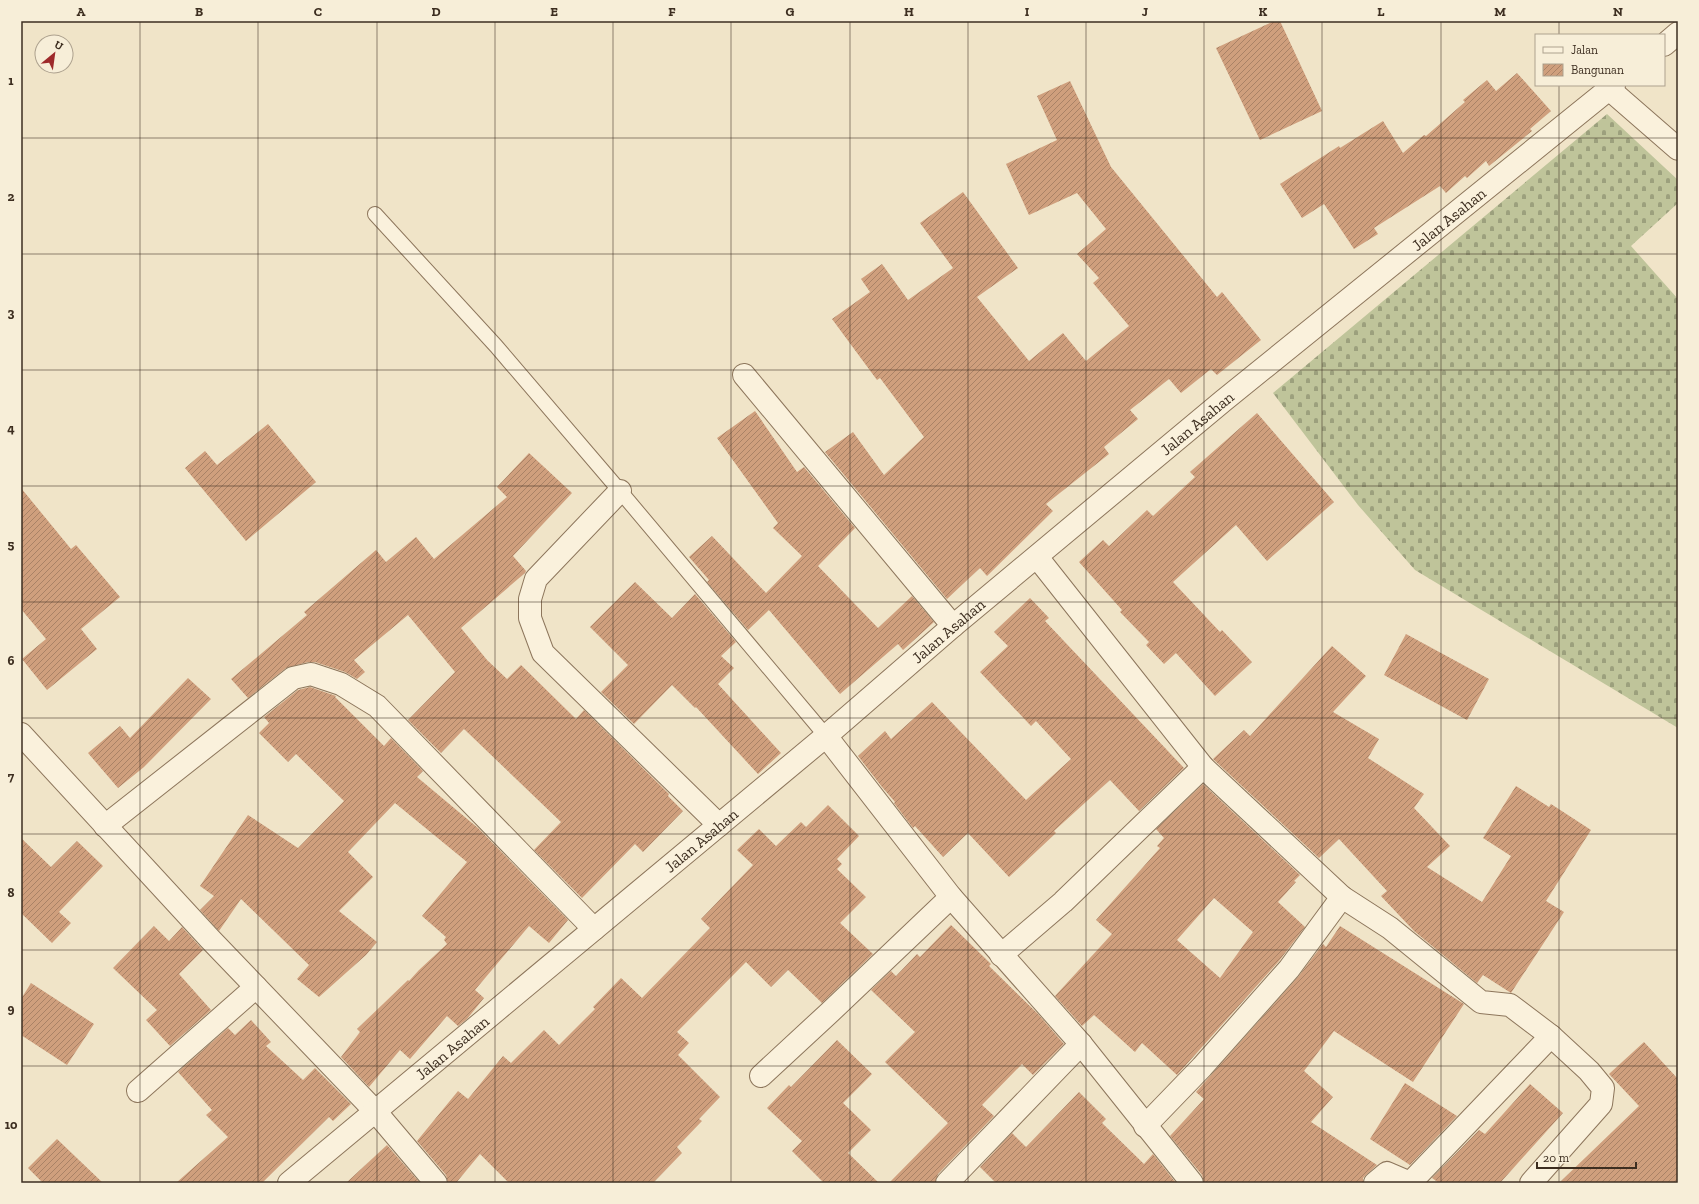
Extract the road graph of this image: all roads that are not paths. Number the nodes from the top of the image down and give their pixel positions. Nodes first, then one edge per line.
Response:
1 (1678, 33) edge
2 (1665, 44) edge
3 (1612, 87) edge
4 (1678, 149) edge
5 (375, 214) dead end
6 (744, 375) dead end
7 (620, 491) junction
8 (1036, 557) junction
9 (953, 626) junction
10 (21, 734) edge
11 (826, 736) junction
12 (1203, 767) junction
13 (719, 825) junction
14 (105, 826) junction
15 (951, 897) junction
16 (1342, 897) junction
17 (594, 929) junction
18 (1001, 955) junction
19 (256, 987) junction
20 (1551, 1036) junction
21 (1081, 1044) junction
22 (761, 1076) dead end
23 (138, 1091) dead end
24 (375, 1111) junction
25 (1145, 1126) junction
26 (289, 1183) edge
27 (436, 1183) edge
28 (947, 1183) edge
29 (1192, 1183) edge
30 (1375, 1183) edge
31 (1531, 1183) edge

1 - 2 street
3 - 4 street
3 - 8 street, Jalan Asahan
5 - 7 lane
6 - 9 street
7 - 11 lane
7 - 13 street
8 - 9 street, Jalan Asahan
8 - 12 street
9 - 11 street, Jalan Asahan
10 - 14 street
11 - 13 street, Jalan Asahan
11 - 15 street
12 - 16 street
12 - 18 street
13 - 17 street, Jalan Asahan
14 - 17 street
14 - 19 street
15 - 18 street
15 - 22 street
16 - 20 street
16 - 25 street
17 - 24 street, Jalan Asahan
18 - 21 street
19 - 23 street
19 - 24 street
20 - 30 street
20 - 31 street
21 - 25 street
21 - 28 street
24 - 26 street, Jalan Asahan
24 - 27 street
25 - 29 street

